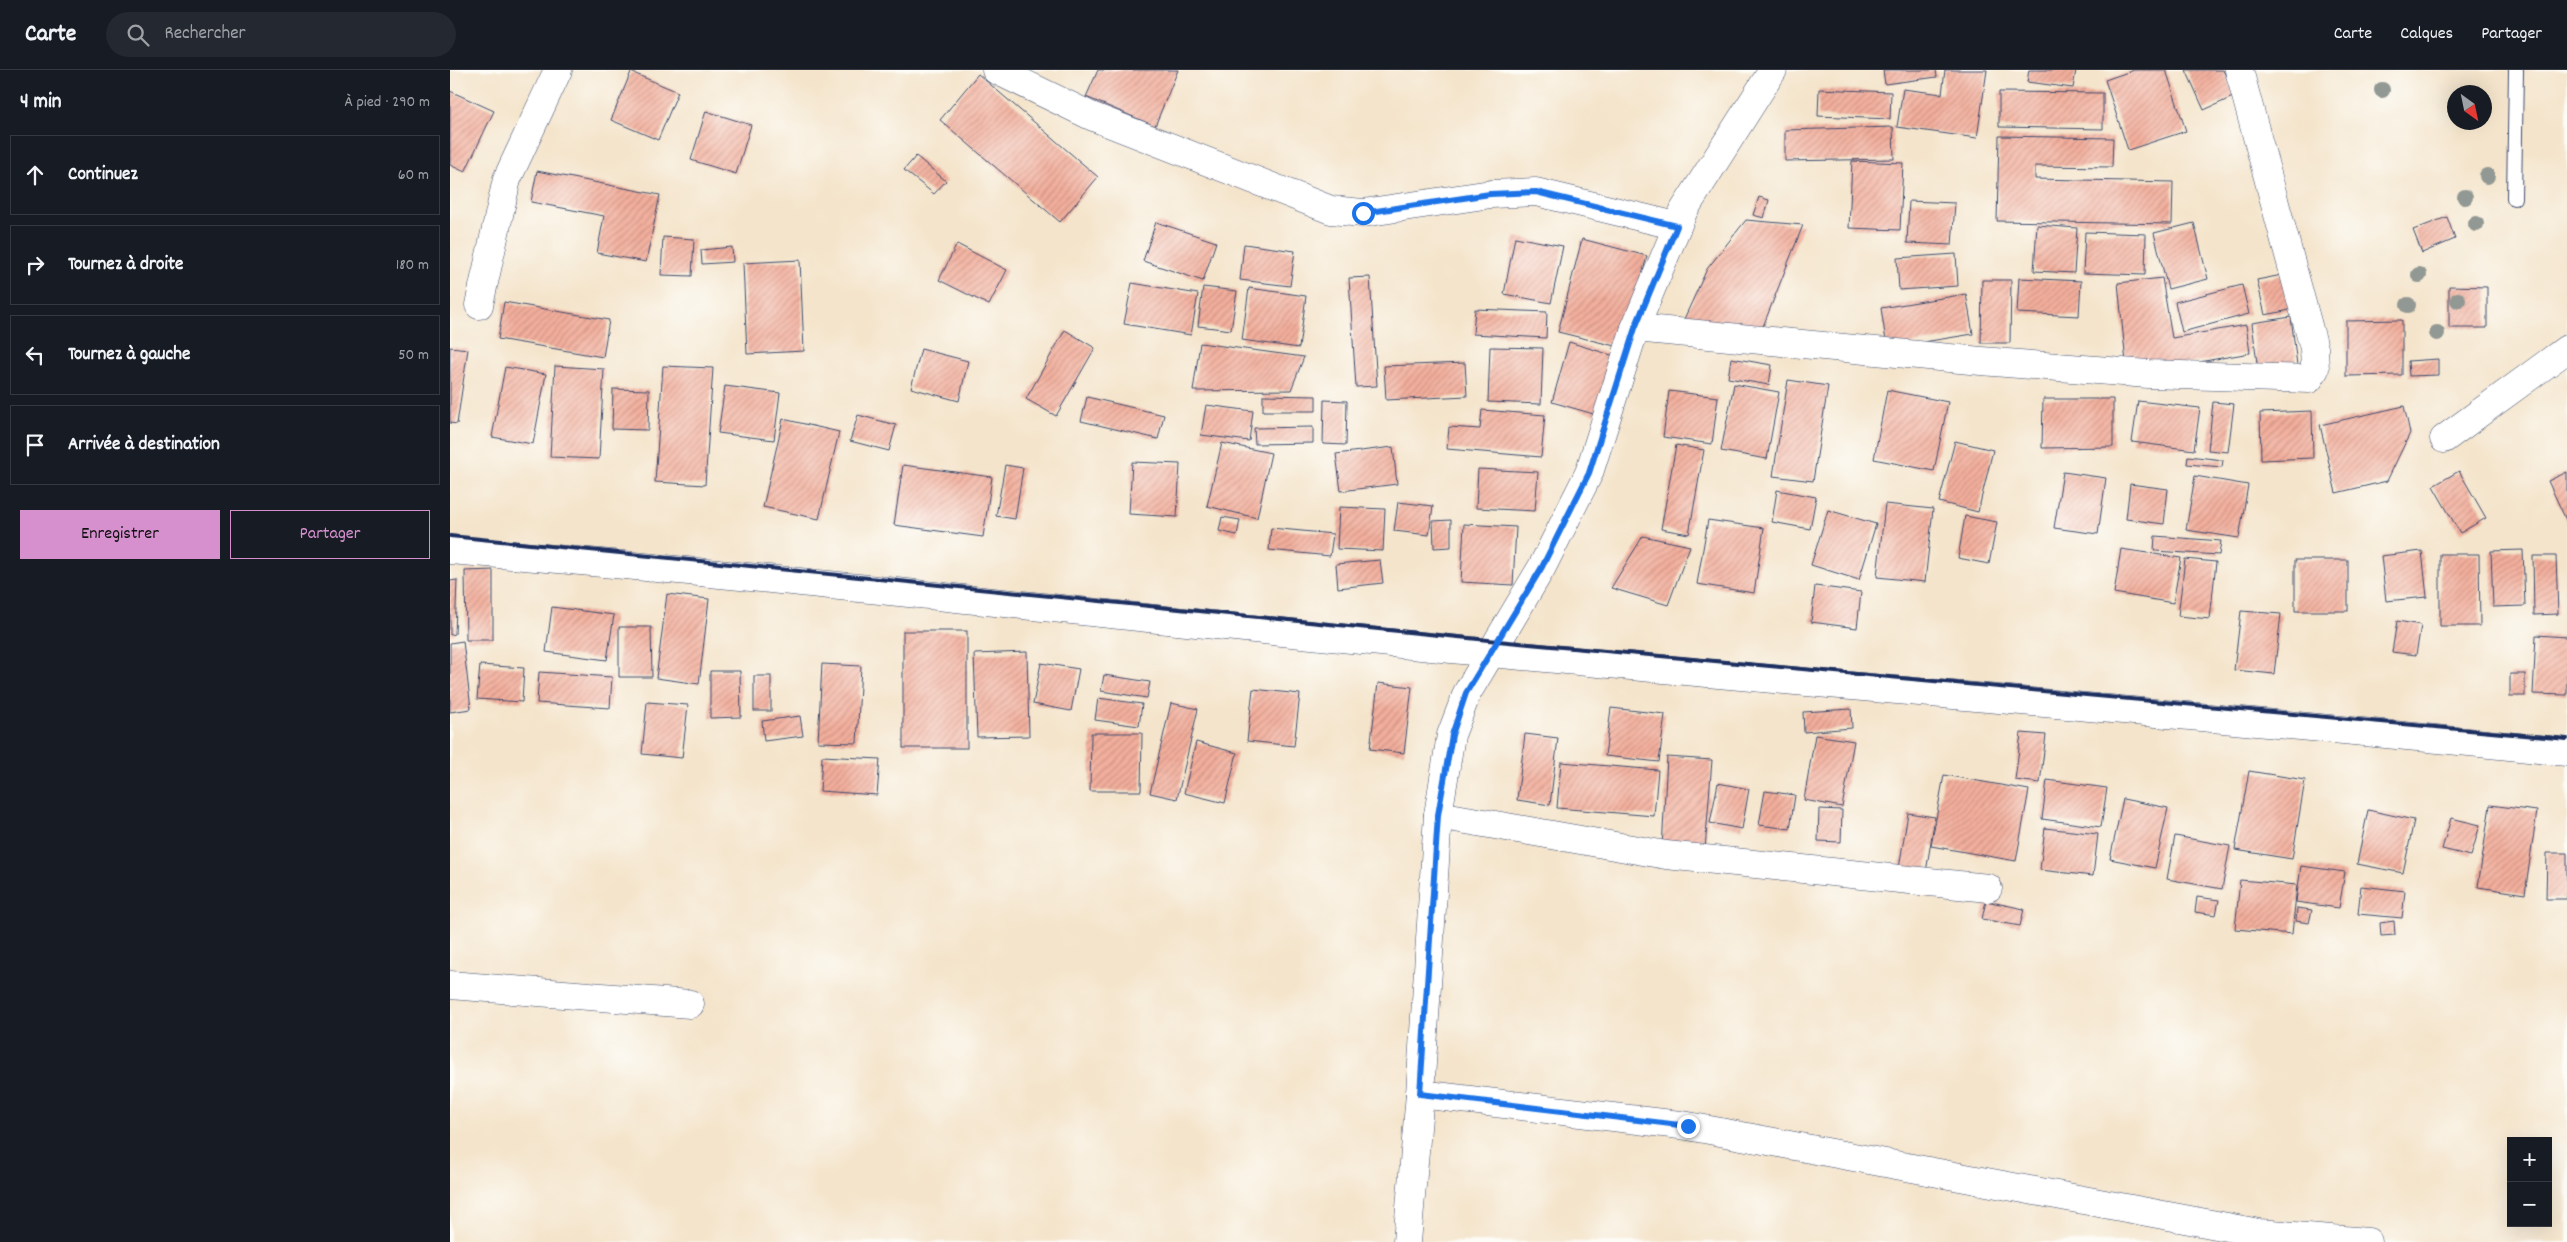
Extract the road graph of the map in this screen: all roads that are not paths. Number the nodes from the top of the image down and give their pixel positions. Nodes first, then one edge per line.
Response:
1 (558, 70) edge
2 (996, 70) edge
3 (1773, 70) edge
4 (2239, 70) edge
5 (2516, 70) edge
6 (2514, 198) dead end
7 (1677, 226) junction
8 (479, 305) dead end
9 (1635, 328) junction
10 (2567, 349) edge
11 (2444, 439) dead end
12 (450, 550) edge
13 (1492, 653) junction
14 (2567, 752) edge
15 (1438, 815) junction
16 (1988, 888) dead end
17 (450, 985) edge
18 (690, 1004) dead end
19 (1420, 1094) junction
20 (1407, 1242) edge
21 (2368, 1242) edge

1 - 8 street
2 - 7 street
3 - 7 street
4 - 9 street
5 - 6 lane
7 - 9 street
9 - 13 street
10 - 11 street
12 - 13 street
13 - 14 street
13 - 15 street
15 - 16 street
15 - 19 street
17 - 18 street
19 - 20 street
19 - 21 street

